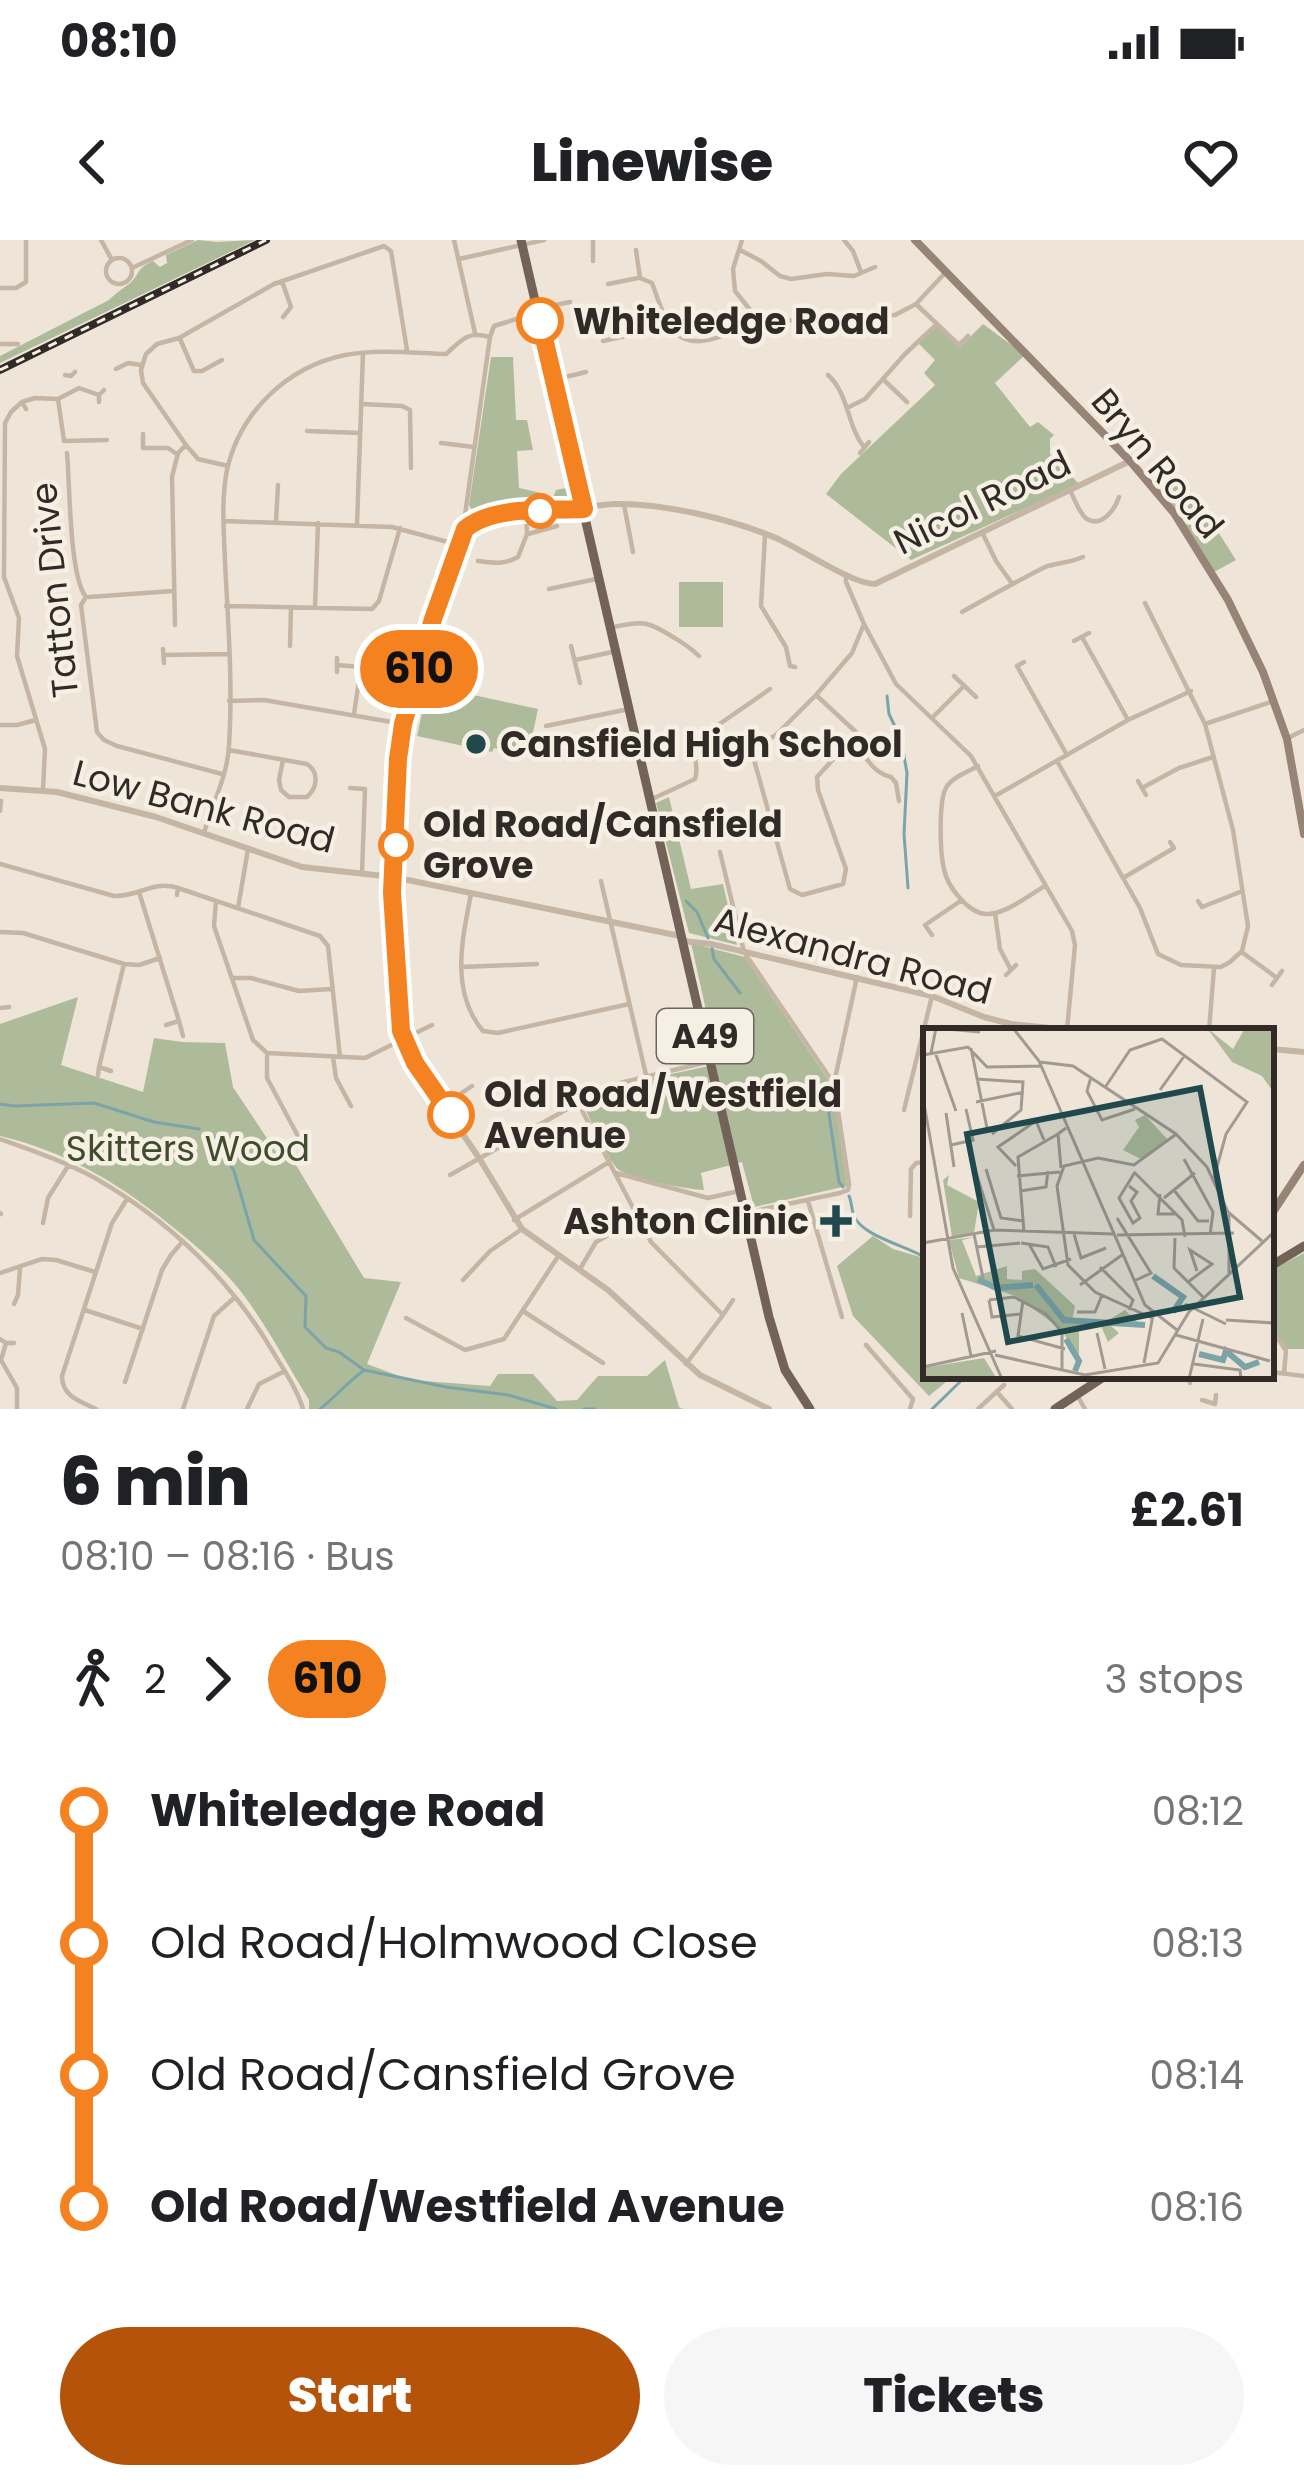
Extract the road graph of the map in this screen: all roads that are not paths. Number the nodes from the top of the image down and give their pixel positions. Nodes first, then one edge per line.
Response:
1 (26, 240) edge
2 (101, 240) edge
3 (191, 240) edge
4 (454, 240) edge
5 (544, 240) edge
6 (593, 240) edge
7 (742, 240) edge
8 (844, 240) edge
9 (915, 240) edge
10 (181, 242) edge
11 (522, 242) edge
12 (636, 250) dead end
13 (740, 250) junction
14 (112, 260) junction
15 (459, 260) junction
16 (594, 262) dead end
17 (875, 267) dead end
18 (132, 268) junction
19 (861, 273) junction
20 (945, 273) junction
21 (640, 278) junction
22 (282, 280) junction
23 (608, 284) dead end
24 (0, 288) edge
25 (570, 302) dead end
26 (916, 304) junction
27 (538, 311) junction
28 (752, 311) junction
29 (283, 317) dead end
30 (668, 323) junction
31 (937, 324) junction
32 (610, 329) dead end
33 (475, 333) junction
34 (968, 336) dead end
35 (490, 337) junction
36 (179, 338) junction
37 (613, 340) junction
38 (603, 341) dead end
39 (0, 344) edge
40 (13, 346) dead end
41 (363, 353) junction
42 (407, 353) junction
43 (222, 360) dead end
44 (141, 365) junction
45 (116, 369) dead end
46 (586, 372) dead end
47 (70, 375) dead end
48 (828, 375) dead end
49 (554, 380) junction
50 (884, 380) junction
51 (74, 389) junction
52 (100, 396) dead end
53 (58, 399) junction
54 (907, 402) dead end
55 (362, 404) junction
56 (847, 408) junction
57 (2, 422) edge
58 (307, 431) dead end
59 (360, 433) junction
60 (143, 434) dead end
61 (107, 440) dead end
62 (441, 443) dead end
63 (186, 445) junction
64 (474, 447) junction
65 (864, 448) dead end
66 (67, 452) dead end
67 (178, 454) junction
68 (1130, 460) junction
69 (228, 466) junction
70 (411, 469) dead end
71 (278, 484) dead end
72 (1, 486) edge
73 (1070, 490) junction
74 (1119, 497) dead end
75 (624, 505) junction
76 (584, 509) junction
77 (526, 512) junction
78 (224, 520) junction
79 (276, 521) junction
80 (318, 523) junction
81 (357, 525) junction
82 (469, 525) junction
83 (557, 526) dead end
84 (400, 528) junction
85 (982, 532) junction
86 (527, 534) junction
87 (765, 534) junction
88 (643, 540) dead end
89 (632, 542) junction
90 (459, 545) junction
91 (633, 552) dead end
92 (1083, 556) dead end
93 (478, 561) dead end
94 (846, 574) junction
95 (2, 578) edge
96 (600, 578) junction
97 (1011, 581) junction
98 (549, 589) dead end
99 (173, 591) junction
100 (86, 597) junction
101 (226, 606) junction
102 (291, 607) junction
103 (1137, 607) dead end
104 (315, 608) junction
105 (961, 613) dead end
106 (864, 624) junction
107 (175, 626) dead end
108 (611, 628) junction
109 (1074, 641) dead end
110 (290, 646) dead end
111 (571, 646) dead end
112 (616, 651) junction
113 (228, 654) junction
114 (163, 656) dead end
115 (699, 656) dead end
116 (575, 660) junction
117 (1024, 662) dead end
118 (337, 665) dead end
119 (795, 667) dead end
120 (954, 676) dead end
121 (580, 683) dead end
122 (964, 686) junction
123 (770, 689) dead end
124 (1191, 691) junction
125 (816, 694) junction
126 (976, 697) dead end
127 (229, 701) junction
128 (1274, 701) junction
129 (629, 709) junction
130 (354, 715) junction
131 (933, 717) junction
132 (36, 720) junction
133 (1128, 720) junction
134 (0, 724) edge
135 (403, 724) junction
136 (1205, 724) junction
137 (546, 726) dead end
138 (1304, 730) edge
139 (857, 733) junction
140 (1287, 739) junction
141 (230, 750) junction
142 (1067, 755) junction
143 (1214, 757) junction
144 (283, 760) junction
145 (1057, 761) junction
146 (978, 766) junction
147 (222, 774) junction
148 (0, 788) edge
149 (350, 788) dead end
150 (1142, 788) dead end
151 (44, 790) junction
152 (995, 796) junction
153 (896, 797) dead end
154 (650, 800) junction
155 (4, 801) edge
156 (0, 811) edge
157 (204, 832) junction
158 (1304, 835) edge
159 (1170, 842) dead end
160 (248, 848) junction
161 (719, 852) dead end
162 (1, 864) edge
163 (362, 873) junction
164 (0, 874) edge
165 (394, 877) junction
166 (1123, 878) junction
167 (601, 881) dead end
168 (1046, 885) junction
169 (1242, 891) junction
170 (139, 892) junction
171 (471, 894) junction
172 (962, 900) junction
173 (217, 901) junction
174 (1198, 901) dead end
175 (238, 908) junction
176 (995, 914) junction
177 (612, 923) junction
178 (0, 932) edge
179 (932, 935) dead end
180 (682, 938) junction
181 (1242, 951) junction
182 (744, 952) junction
183 (160, 958) junction
184 (124, 964) junction
185 (537, 964) dead end
186 (461, 967) junction
187 (1214, 968) junction
188 (1011, 970) dead end
189 (232, 977) junction
190 (857, 977) junction
191 (1272, 985) dead end
192 (331, 989) junction
193 (932, 996) junction
194 (629, 1004) junction
195 (9, 1007) dead end
196 (0, 1008) edge
197 (178, 1021) junction
198 (166, 1025) dead end
199 (432, 1025) dead end
200 (924, 1028) edge
201 (1010, 1028) edge
202 (1067, 1028) edge
203 (1209, 1028) edge
204 (923, 1033) edge
205 (183, 1036) dead end
206 (404, 1040) junction
207 (1274, 1049) edge
208 (1304, 1052) edge
209 (267, 1053) junction
210 (336, 1057) junction
211 (711, 1061) junction
212 (111, 1071) dead end
213 (646, 1075) junction
214 (834, 1084) junction
215 (472, 1086) dead end
216 (577, 1101) junction
217 (444, 1105) junction
218 (351, 1106) dead end
219 (904, 1110) dead end
220 (0, 1138) edge
221 (299, 1138) dead end
222 (479, 1158) junction
223 (609, 1162) junction
224 (923, 1162) edge
225 (68, 1166) junction
226 (1304, 1166) edge
227 (616, 1173) junction
228 (450, 1174) dead end
229 (740, 1191) junction
230 (127, 1199) junction
231 (807, 1200) junction
232 (1274, 1211) edge
233 (746, 1213) junction
234 (33, 1215) dead end
235 (44, 1215) junction
236 (910, 1216) dead end
237 (639, 1218) junction
238 (514, 1220) junction
239 (43, 1223) dead end
240 (522, 1229) junction
241 (183, 1241) junction
242 (1304, 1246) edge
243 (559, 1256) junction
244 (1274, 1264) edge
245 (20, 1267) junction
246 (580, 1269) junction
247 (95, 1272) junction
248 (0, 1274) edge
249 (455, 1276) dead end
250 (236, 1296) junction
251 (734, 1300) dead end
252 (14, 1304) dead end
253 (84, 1310) junction
254 (523, 1311) junction
255 (722, 1315) junction
256 (842, 1316) dead end
257 (406, 1318) dead end
258 (142, 1329) junction
259 (1274, 1333) edge
260 (7, 1342) edge
261 (866, 1345) dead end
262 (0, 1360) edge
263 (604, 1363) dead end
264 (686, 1364) junction
265 (284, 1371) junction
266 (1274, 1372) edge
267 (1284, 1373) junction
268 (1304, 1376) edge
269 (139, 1378) dead end
270 (1100, 1379) edge
271 (1004, 1385) dead end
272 (997, 1392) junction
273 (1076, 1395) junction
274 (1216, 1395) dead end
275 (1202, 1400) dead end
276 (172, 1401) dead end
277 (184, 1406) edge
278 (1215, 1406) edge
279 (17, 1409) edge
280 (95, 1409) edge
281 (247, 1409) edge
282 (303, 1409) edge
283 (769, 1409) edge
284 (810, 1409) edge
285 (910, 1409) edge
286 (978, 1409) edge
287 (1012, 1409) edge
288 (1055, 1409) edge
289 (1085, 1409) edge

1 - 24 street
2 - 14 street
3 - 10 street
4 - 15 street
5 - 11 street
6 - 16 street
7 - 13 street
8 - 19 street
9 - 20 main road, Bryn Road
10 - 18 street
11 - 15 street
11 - 27 main road, A49
12 - 21 street
13 - 19 street
13 - 28 street
14 - 18 street
14 - 18 street
15 - 33 street
17 - 19 street
20 - 26 street
20 - 68 main road, Bryn Road
21 - 23 street
21 - 30 street
22 - 29 street
22 - 36 street
22 - 42 street
25 - 27 street
26 - 28 street
26 - 31 street
27 - 35 street
27 - 49 main road, A49
28 - 30 street
30 - 37 street
31 - 34 street
31 - 50 street
32 - 37 street
33 - 35 street
33 - 42 street
35 - 64 street
36 - 43 street
36 - 44 street
37 - 38 street
39 - 40 street
41 - 42 street
41 - 55 street
41 - 69 street
44 - 45 street
44 - 63 street
46 - 49 street
47 - 51 street
48 - 56 street
49 - 76 main road, A49
50 - 54 street
50 - 56 street
51 - 52 street
51 - 53 street
53 - 57 street
53 - 61 street
55 - 59 street
55 - 70 street
56 - 65 street
57 - 72 street
58 - 59 street
59 - 81 street
60 - 67 street
62 - 64 street
63 - 67 street
63 - 69 street
64 - 82 street
66 - 100 street, Tatton Drive
67 - 99 street
68 - 73 street, Nicol Road
68 - 128 main road, Bryn Road
69 - 78 street
71 - 79 street
72 - 95 street
73 - 74 street
73 - 85 street, Nicol Road
75 - 76 street, Nicol Road
75 - 87 street, Nicol Road
75 - 89 street
76 - 77 street, Nicol Road
76 - 96 main road, A49
77 - 82 street, Nicol Road
77 - 86 street
78 - 79 street
78 - 101 street
79 - 80 street
80 - 81 street
80 - 104 street
81 - 84 street
82 - 90 street
83 - 86 street
84 - 90 street
84 - 104 street
85 - 94 street, Nicol Road
85 - 97 street
86 - 93 street
87 - 94 street, Nicol Road
87 - 119 street
88 - 89 street
89 - 91 street
90 - 135 street
92 - 97 street
94 - 106 street
95 - 132 street
96 - 98 street
96 - 108 main road, A49
97 - 105 street
99 - 100 street
99 - 107 street
100 - 147 street, Tatton Drive
101 - 102 street
101 - 113 street
102 - 104 street
102 - 110 street
103 - 124 street
106 - 125 street
106 - 131 street
108 - 112 main road, A49
108 - 115 street
109 - 133 street
111 - 116 street
112 - 116 street
112 - 129 main road, A49
113 - 114 street
113 - 127 street
116 - 121 street
117 - 142 street
118 - 130 street
120 - 122 street
122 - 126 street
122 - 131 street
123 - 154 street
124 - 133 street
124 - 136 street
125 - 139 street
125 - 139 street
127 - 130 street
127 - 141 street
128 - 136 street
128 - 140 main road, Bryn Road
129 - 137 street
129 - 154 main road, A49
130 - 135 street
131 - 146 street
132 - 134 street
132 - 151 street
133 - 142 street
135 - 165 street
136 - 143 street
138 - 140 street
139 - 153 street
140 - 158 main road, Bryn Road
141 - 144 street
141 - 147 street
142 - 145 street
143 - 150 street
143 - 169 street
144 - 144 street
145 - 152 street
145 - 166 street
146 - 152 street
146 - 172 street
147 - 157 street
148 - 151 street, Low Bank Road
149 - 163 street
151 - 157 street, Low Bank Road
152 - 168 street
154 - 180 main road, A49
155 - 156 street
157 - 160 street, Low Bank Road
159 - 166 street
160 - 163 street, Low Bank Road
160 - 175 street
161 - 182 street
162 - 164 street
162 - 170 street
163 - 165 street, Low Bank Road
165 - 171 street, Low Bank Road
165 - 206 street
166 - 187 street
167 - 177 street
168 - 176 street
168 - 202 street
169 - 174 street
169 - 181 street
170 - 173 street
170 - 183 street
171 - 177 street, Alexandra Road
171 - 186 street
172 - 176 street
172 - 179 street
173 - 175 street
173 - 189 street
175 - 192 street
176 - 188 street
177 - 180 street, Alexandra Road
177 - 194 street
178 - 184 street
180 - 182 street, Alexandra Road
180 - 211 main road, A49
181 - 187 street
181 - 191 street
182 - 190 street, Alexandra Road
182 - 214 street
183 - 184 street
183 - 197 street
184 - 212 street
185 - 186 street
186 - 194 street
187 - 203 street
189 - 192 street
189 - 209 street
190 - 193 street, Alexandra Road
190 - 214 street
192 - 210 street
193 - 200 street
193 - 201 street, Alexandra Road
194 - 213 street
195 - 196 street
197 - 198 street
197 - 205 street
199 - 206 street
204 - 219 street
206 - 210 street
206 - 217 street
207 - 208 street
209 - 210 street
209 - 221 street
210 - 218 street
211 - 213 street
211 - 229 main road, A49
213 - 216 street
214 - 231 street
215 - 217 street
216 - 222 street
216 - 223 street
217 - 222 street
220 - 225 street
222 - 228 street
222 - 238 street
223 - 227 street
223 - 238 street
224 - 236 street
225 - 230 street
225 - 235 street
226 - 232 main road
227 - 229 street
227 - 237 street
229 - 233 main road, A49
230 - 241 street
230 - 247 street
231 - 233 street
231 - 256 street
233 - 284 main road, A49
234 - 235 street
235 - 239 street
237 - 246 street
237 - 255 street
238 - 240 street
240 - 243 street
240 - 249 street
241 - 250 street
241 - 258 street
242 - 244 main road
243 - 246 street
243 - 254 street
245 - 247 street
245 - 248 street
245 - 252 street
246 - 264 street
247 - 253 street
250 - 265 street
250 - 277 street
251 - 255 street
253 - 258 street
253 - 280 street
254 - 257 street
254 - 263 street
255 - 264 street
258 - 269 street
259 - 267 street
260 - 262 street
261 - 285 street
262 - 279 street
264 - 283 street
265 - 281 street
265 - 282 street
266 - 267 street
267 - 268 street
270 - 273 main road
271 - 272 street
272 - 286 street
272 - 287 street
273 - 288 main road
273 - 289 street
274 - 278 street
275 - 278 street
276 - 277 street

